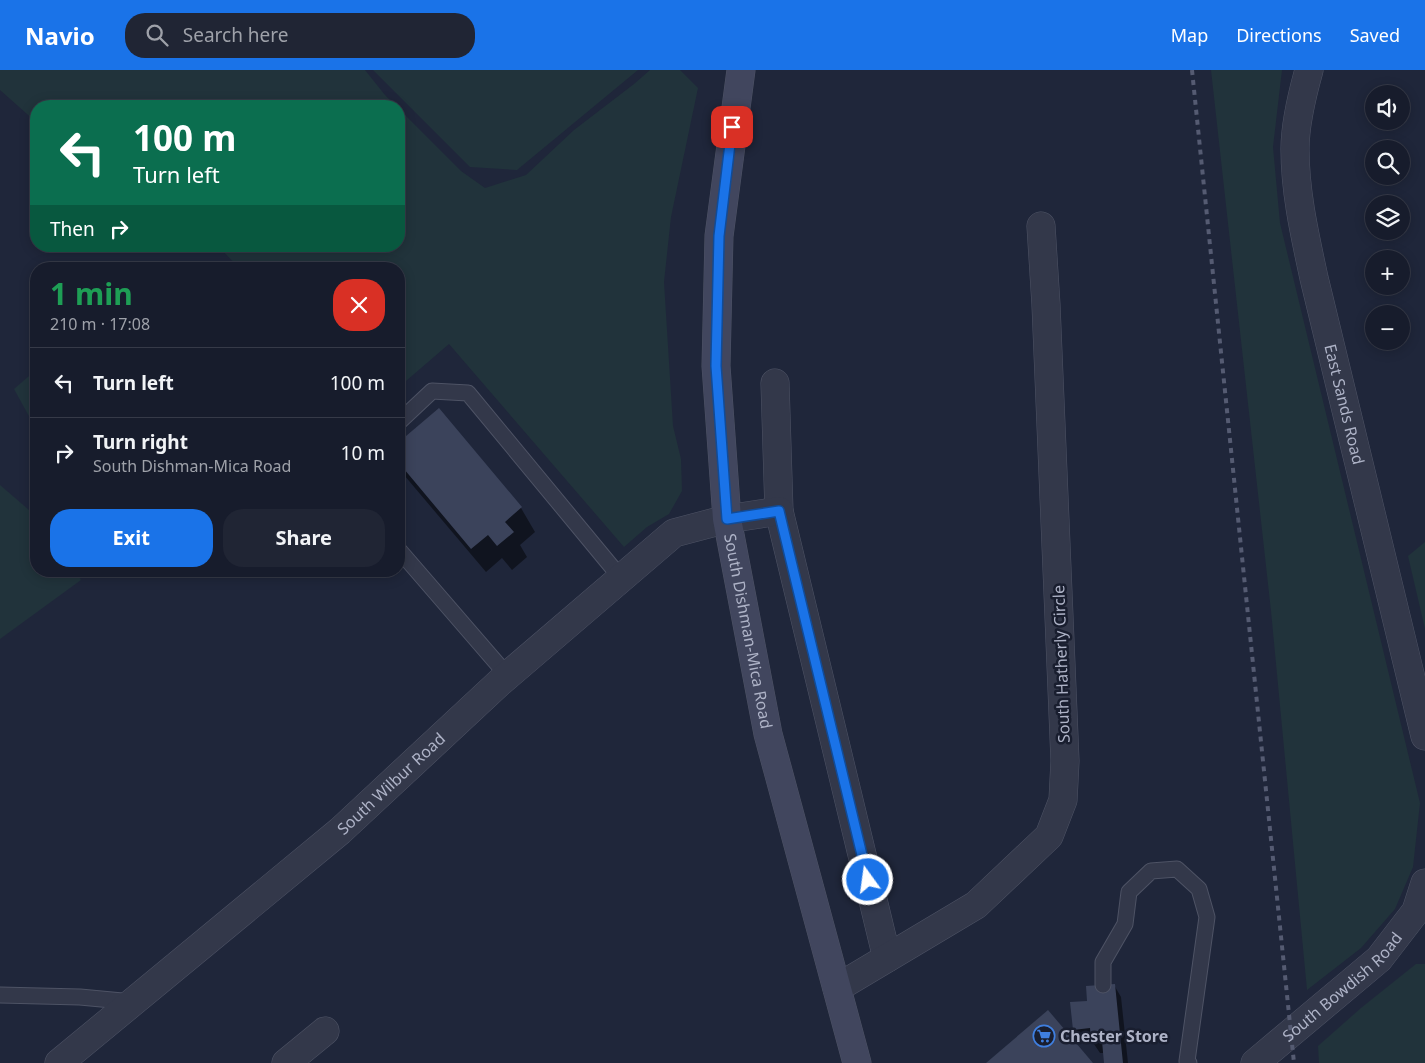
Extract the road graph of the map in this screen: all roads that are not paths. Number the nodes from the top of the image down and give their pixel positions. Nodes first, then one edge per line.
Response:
1 (741, 70) edge
2 (1309, 70) edge
3 (1041, 226) dead end
4 (775, 383) dead end
5 (405, 416) edge
6 (779, 511) junction
7 (727, 519) junction
8 (405, 557) edge
9 (621, 578) junction
10 (507, 675) junction
11 (1425, 736) edge
12 (1425, 883) edge
13 (1420, 913) edge
14 (887, 958) junction
15 (1103, 985) dead end
16 (837, 988) junction
17 (0, 995) edge
18 (133, 1002) junction
19 (325, 1031) dead end
20 (1185, 1062) edge
21 (59, 1063) edge
22 (286, 1063) edge
23 (857, 1063) edge
24 (1255, 1063) edge

1 - 7 main road, South Dishman-Mica Road
2 - 11 street, East Sands Road
3 - 14 street, South Hatherly Circle
4 - 6 street
5 - 9 lane
6 - 7 street, South Wilbur Road
6 - 14 street
7 - 9 street, South Wilbur Road
7 - 16 main road, South Dishman-Mica Road
8 - 10 lane
9 - 10 street, South Wilbur Road
10 - 18 street, South Wilbur Road
12 - 13 street
13 - 24 street, South Bowdish Road
14 - 16 street, South Hatherly Circle
15 - 20 lane
16 - 23 main road, South Dishman-Mica Road
17 - 18 lane
18 - 21 street, South Wilbur Road
19 - 22 street

